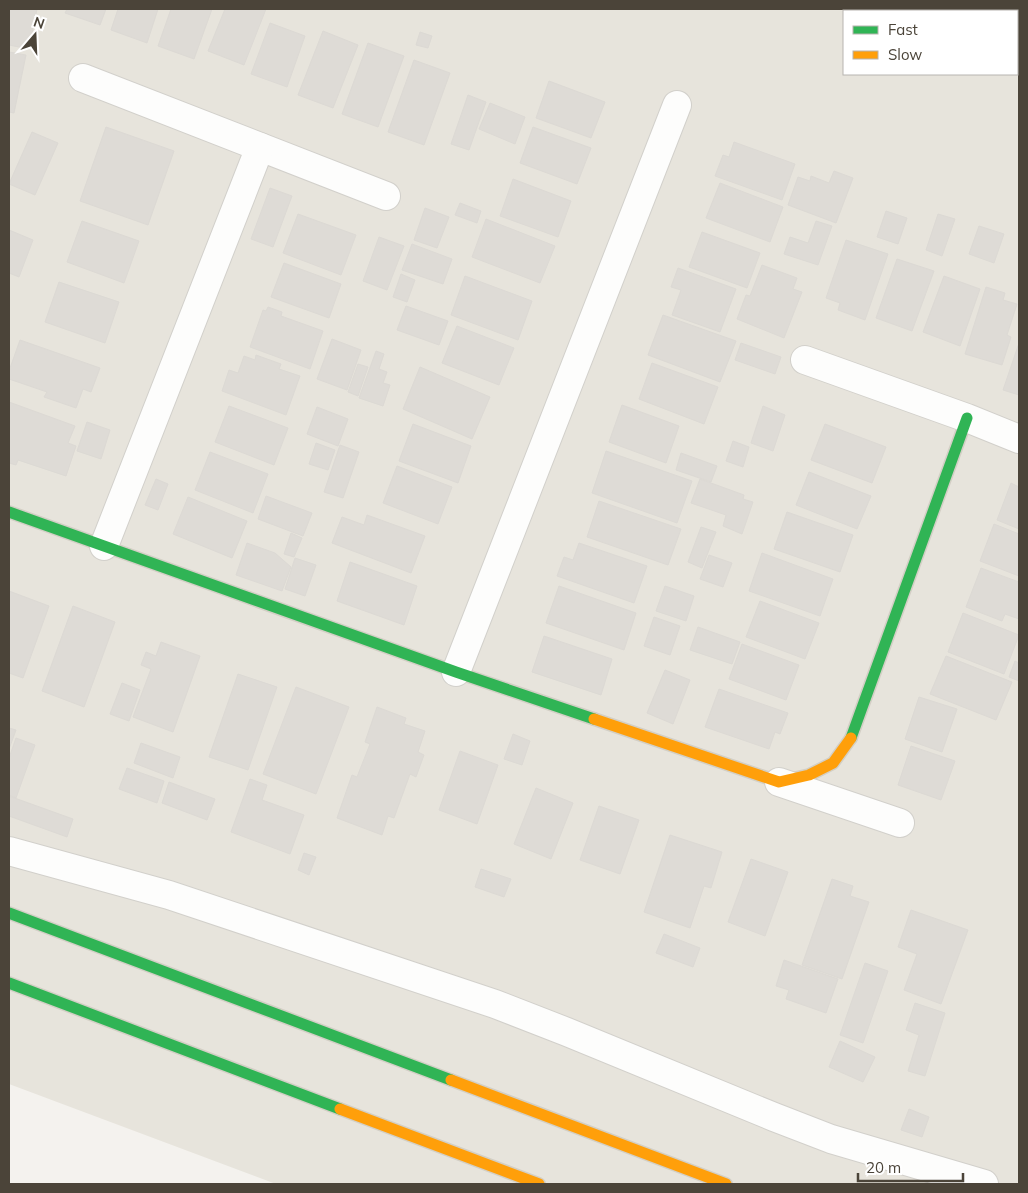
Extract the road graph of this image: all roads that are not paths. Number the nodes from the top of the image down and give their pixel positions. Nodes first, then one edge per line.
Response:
1 (83, 78) dead end
2 (676, 105) dead end
3 (260, 147) junction
4 (386, 196) dead end
5 (805, 360) dead end
6 (967, 418) junction
7 (1019, 439) edge
8 (9, 512) edge
9 (104, 546) junction
10 (456, 672) junction
11 (779, 782) junction
12 (900, 823) dead end
13 (9, 851) edge
14 (9, 913) edge
15 (9, 983) edge
16 (539, 1184) edge
17 (726, 1184) edge
18 (984, 1184) edge

1 - 3 street
2 - 10 street
3 - 4 street
3 - 9 street
5 - 6 street
6 - 7 street
6 - 11 main road
8 - 9 main road
9 - 10 main road
10 - 11 main road
11 - 12 street
13 - 18 street
14 - 17 main road
15 - 16 main road

